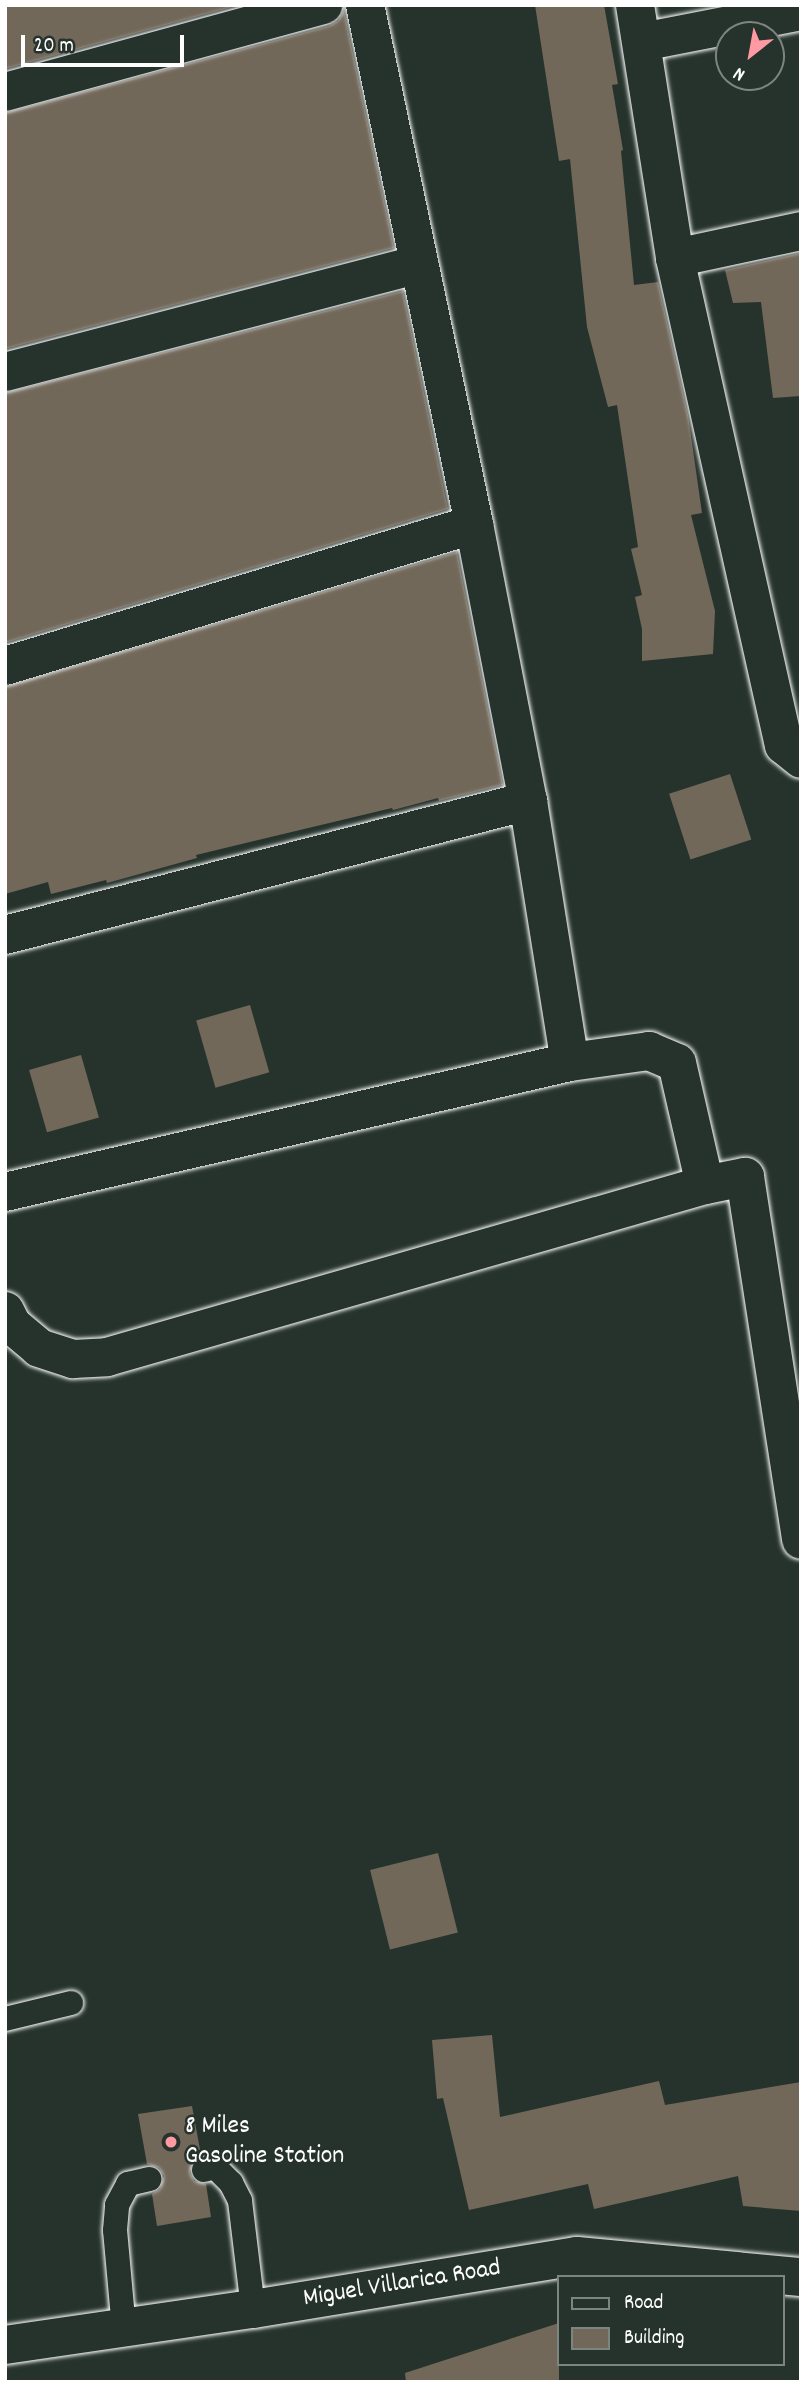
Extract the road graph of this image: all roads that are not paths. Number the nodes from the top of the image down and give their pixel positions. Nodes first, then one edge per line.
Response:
1 (323, 5) edge
2 (365, 5) edge
3 (801, 11) edge
4 (638, 23) edge
5 (5, 92) edge
6 (801, 231) edge
7 (675, 258) junction
8 (419, 264) junction
9 (5, 372) edge
10 (474, 524) junction
11 (5, 666) edge
12 (801, 759) edge
13 (528, 801) junction
14 (5, 935) edge
15 (570, 1062) junction
16 (705, 1185) junction
17 (5, 1192) edge
18 (5, 1311) edge
19 (801, 1541) edge
20 (71, 2003) dead end
21 (5, 2019) edge
22 (204, 2170) dead end
23 (149, 2179) dead end
24 (780, 2275) edge
25 (253, 2309) junction
26 (124, 2329) junction
27 (5, 2345) edge

1 - 5 street
2 - 8 street
3 - 4 street
4 - 7 street
6 - 7 street
7 - 12 street
8 - 9 street
8 - 10 street
10 - 11 street
10 - 13 street
13 - 14 street
13 - 15 street
15 - 16 street
15 - 17 street
16 - 18 street
16 - 19 street
20 - 21 lane
22 - 25 lane
23 - 26 lane
24 - 25 street, Miguel Villarica Road
25 - 26 street, Miguel Villarica Road
26 - 27 street, Miguel Villarica Road

